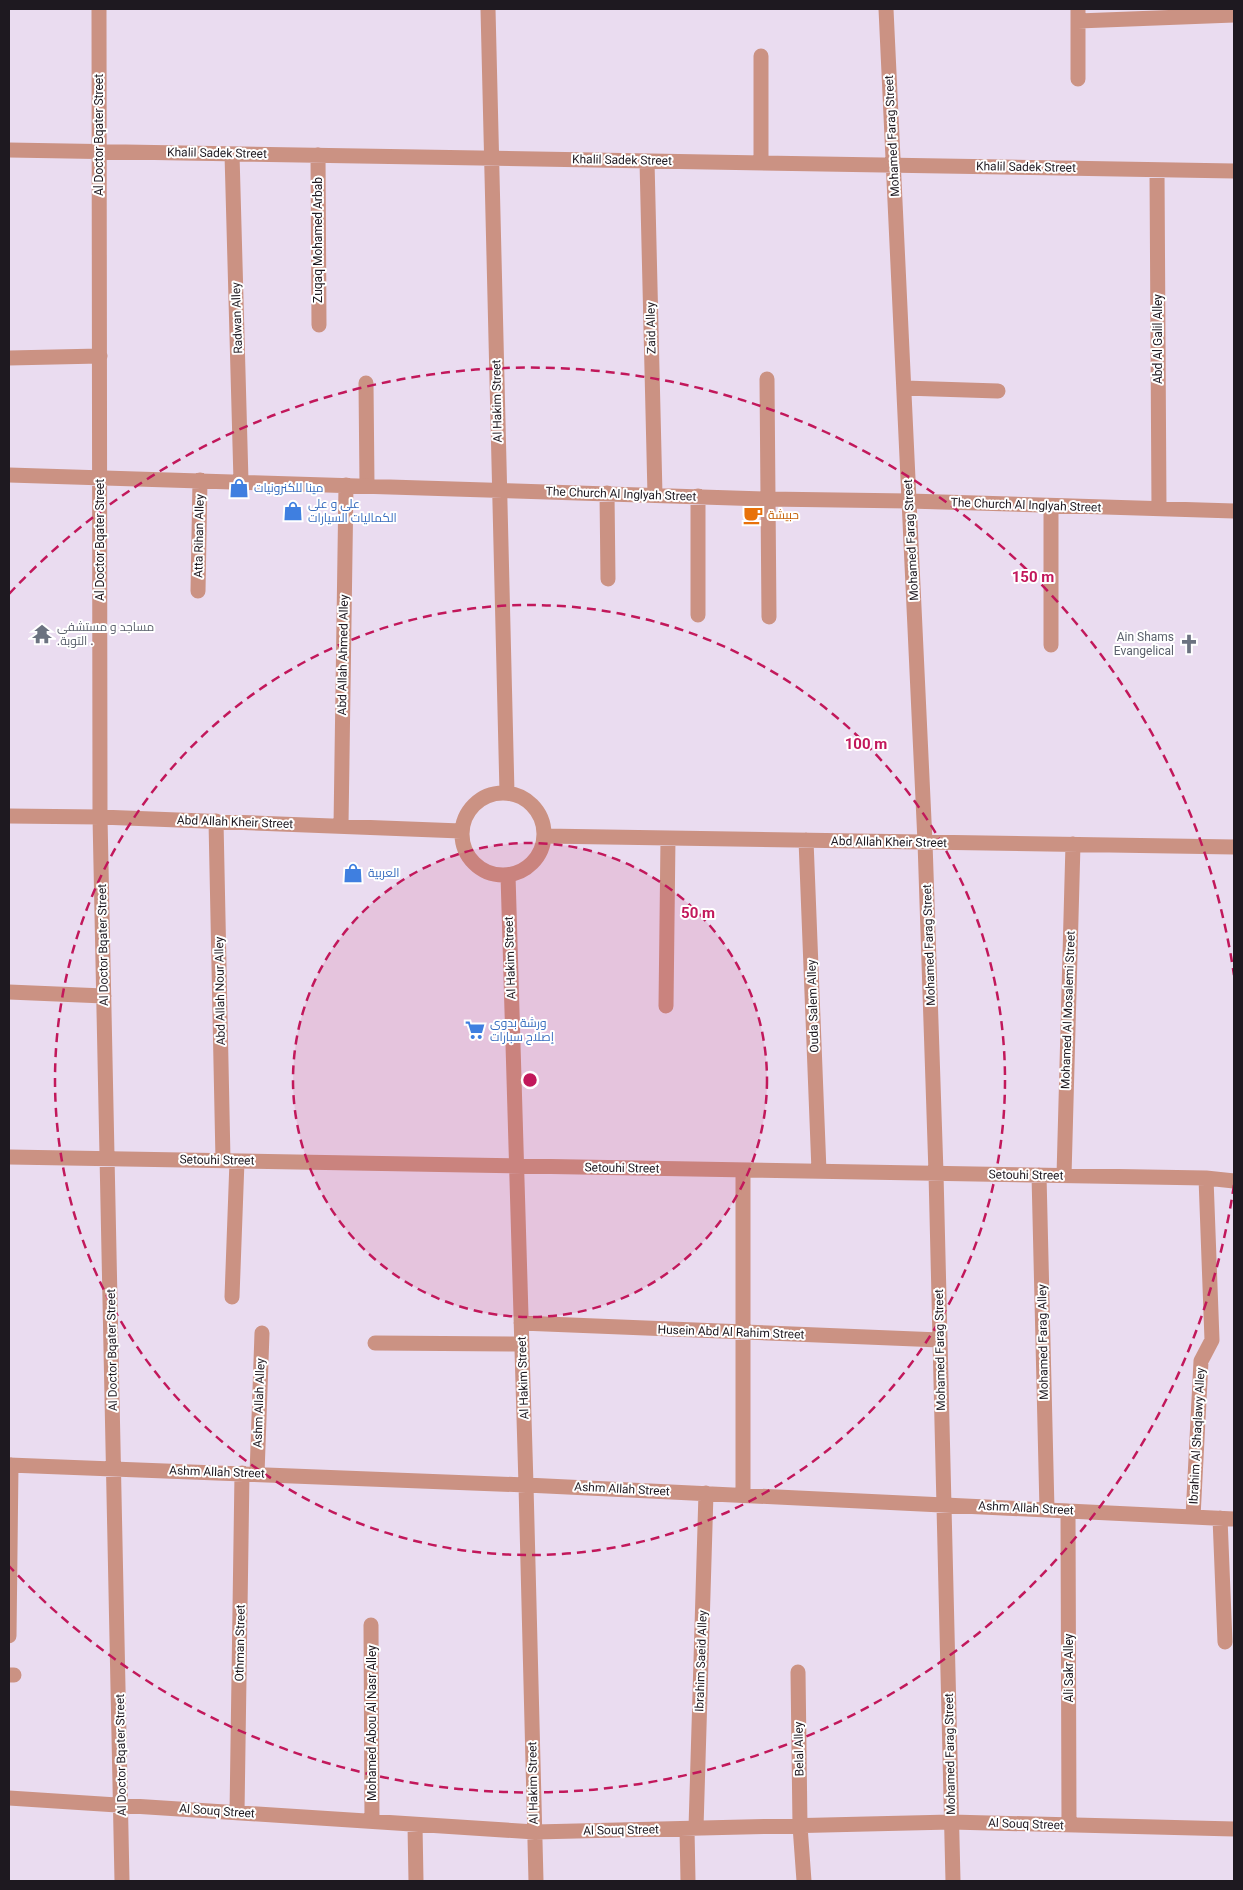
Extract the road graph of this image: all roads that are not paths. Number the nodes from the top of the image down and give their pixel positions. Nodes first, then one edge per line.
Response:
1 (99, 9) edge
2 (488, 9) edge
3 (886, 9) edge
4 (1078, 15) edge
5 (1234, 15) edge
6 (761, 56) dead end
7 (1078, 79) dead end
8 (9, 150) edge
9 (99, 152) junction
10 (232, 154) junction
11 (318, 155) junction
12 (492, 158) junction
13 (647, 161) junction
14 (761, 163) junction
15 (894, 165) junction
16 (1157, 170) junction
17 (1234, 171) edge
18 (319, 325) dead end
19 (100, 356) junction
20 (9, 358) edge
21 (767, 379) dead end
22 (366, 383) dead end
23 (904, 388) junction
24 (998, 391) dead end
25 (9, 475) edge
26 (100, 477) junction
27 (200, 480) junction
28 (241, 481) junction
29 (346, 485) junction
30 (367, 485) junction
31 (499, 489) junction
32 (607, 493) junction
33 (654, 495) junction
34 (698, 496) junction
35 (767, 499) junction
36 (909, 501) junction
37 (1051, 506) junction
38 (1160, 509) junction
39 (1234, 511) edge
40 (608, 578) dead end
41 (198, 591) dead end
42 (698, 615) dead end
43 (769, 617) dead end
44 (1051, 645) dead end
45 (507, 793) junction
46 (9, 816) edge
47 (100, 817) junction
48 (216, 822) junction
49 (340, 826) junction
50 (462, 831) junction
51 (544, 836) junction
52 (668, 838) junction
53 (806, 840) junction
54 (925, 842) junction
55 (1073, 844) junction
56 (1234, 847) edge
57 (508, 875) junction
58 (9, 992) edge
59 (104, 996) junction
60 (666, 1006) dead end
61 (9, 1156) edge
62 (107, 1158) junction
63 (230, 1160) junction
64 (517, 1166) junction
65 (743, 1170) junction
66 (819, 1171) junction
67 (936, 1173) junction
68 (1039, 1175) junction
69 (1064, 1176) junction
70 (1206, 1178) junction
71 (1234, 1181) edge
72 (232, 1297) dead end
73 (521, 1323) junction
74 (262, 1332) dead end
75 (743, 1332) junction
76 (940, 1340) junction
77 (375, 1343) dead end
78 (522, 1344) junction
79 (10, 1465) edge
80 (115, 1468) junction
81 (250, 1473) junction
82 (526, 1485) junction
83 (706, 1493) junction
84 (743, 1495) junction
85 (944, 1504) junction
86 (1047, 1510) junction
87 (1068, 1511) junction
88 (1193, 1517) junction
89 (1227, 1518) edge
90 (371, 1625) dead end
91 (9, 1636) edge
92 (1224, 1642) dead end
93 (798, 1672) dead end
94 (9, 1798) edge
95 (122, 1805) junction
96 (237, 1813) junction
97 (372, 1821) junction
98 (951, 1822) junction
99 (415, 1824) junction
100 (1069, 1825) junction
101 (800, 1826) junction
102 (691, 1828) junction
103 (1234, 1830) edge
104 (534, 1832) junction
105 (122, 1881) edge
106 (416, 1881) edge
107 (536, 1881) edge
108 (688, 1881) edge
109 (804, 1881) edge
110 (953, 1881) edge

1 - 9 street, Al Doctor Bqater Street
2 - 12 street, Al Hakim Street
3 - 15 street, Mohamed Farag Street
4 - 5 street
4 - 7 street
6 - 14 street
8 - 9 street, Khalil Sadek Street
9 - 10 street, Khalil Sadek Street
9 - 19 street, Al Doctor Bqater Street
10 - 11 street, Khalil Sadek Street
10 - 28 street, Radwan Alley
11 - 12 street, Khalil Sadek Street
11 - 18 street, Zuqaq Mohamed Arbab
12 - 13 street, Khalil Sadek Street
12 - 31 street, Al Hakim Street
13 - 14 street, Khalil Sadek Street
13 - 33 street, Zaid Alley
14 - 15 street, Khalil Sadek Street
15 - 16 street, Khalil Sadek Street
15 - 23 street, Mohamed Farag Street
16 - 17 street, Khalil Sadek Street
16 - 38 street, Abd Al Galil Alley
19 - 20 street
19 - 26 street, Al Doctor Bqater Street
21 - 35 street
22 - 30 street
23 - 24 street
23 - 36 street, Mohamed Farag Street
25 - 26 street, The Church Al Inglyah Street
26 - 27 street, The Church Al Inglyah Street
26 - 47 street, Al Doctor Bqater Street
27 - 28 street, The Church Al Inglyah Street
27 - 41 street, Atta Rihan Alley
28 - 29 street, The Church Al Inglyah Street
29 - 30 street, The Church Al Inglyah Street
29 - 49 street, Abd Allah Ahmed Alley
30 - 31 street, The Church Al Inglyah Street
31 - 32 street, The Church Al Inglyah Street
31 - 45 street, Al Hakim Street
32 - 33 street, The Church Al Inglyah Street
32 - 40 street
33 - 34 street, The Church Al Inglyah Street
34 - 35 street, The Church Al Inglyah Street
34 - 42 street
35 - 36 street, The Church Al Inglyah Street
35 - 43 street
36 - 37 street, The Church Al Inglyah Street
36 - 54 street, Mohamed Farag Street
37 - 38 street, The Church Al Inglyah Street
37 - 44 street
38 - 39 street, The Church Al Inglyah Street
45 - 50 street
45 - 51 street
46 - 47 street, Abd Allah Kheir Street
47 - 48 street, Abd Allah Kheir Street
47 - 59 street, Al Doctor Bqater Street
48 - 49 street, Abd Allah Kheir Street
48 - 63 street, Abd Allah Nour Alley
49 - 50 street, Abd Allah Kheir Street
50 - 57 street
51 - 52 street, Abd Allah Kheir Street
51 - 57 street
52 - 53 street, Abd Allah Kheir Street
52 - 60 street
53 - 54 street, Abd Allah Kheir Street
53 - 66 street, Ouda Salem Alley
54 - 55 street, Abd Allah Kheir Street
54 - 67 street, Mohamed Farag Street
55 - 56 street, Abd Allah Kheir Street
55 - 69 street, Mohamed Al Mosalemi Street
57 - 64 street, Al Hakim Street
58 - 59 street
59 - 62 street, Al Doctor Bqater Street
61 - 62 street, Setouhi Street
62 - 63 street, Setouhi Street
62 - 80 street, Al Doctor Bqater Street
63 - 64 street, Setouhi Street
63 - 72 street, Abd Allah Nour Alley
64 - 65 street, Setouhi Street
64 - 73 street, Al Hakim Street
65 - 66 street, Setouhi Street
65 - 75 street
66 - 67 street, Setouhi Street
67 - 68 street, Setouhi Street
67 - 76 street, Mohamed Farag Street
68 - 69 street, Setouhi Street
68 - 86 street, Mohamed Farag Alley
69 - 70 street, Setouhi Street
70 - 71 street, Setouhi Street
70 - 88 street, Ibrahim Al Shaqlawy Alley
73 - 75 street, Husein Abd Al Rahim Street
73 - 78 street, Al Hakim Street
74 - 81 street, Ashm Allah Alley
75 - 76 street, Husein Abd Al Rahim Street
75 - 84 street
76 - 85 street, Mohamed Farag Street
77 - 78 street
78 - 82 street, Al Hakim Street
79 - 80 street, Ashm Allah Street
79 - 91 street
80 - 81 street, Ashm Allah Street
80 - 95 street, Al Doctor Bqater Street
81 - 82 street, Ashm Allah Street
81 - 96 street, Othman Street
82 - 83 street, Ashm Allah Street
82 - 104 street, Al Hakim Street
83 - 84 street, Ashm Allah Street
83 - 102 street, Ibrahim Saeid Alley
84 - 85 street, Ashm Allah Street
85 - 86 street, Ashm Allah Street
85 - 98 street, Mohamed Farag Street
86 - 87 street, Ashm Allah Street
87 - 88 street, Ashm Allah Street
87 - 100 street, Ali Sakr Alley
88 - 89 street, Ashm Allah Street
89 - 92 street
90 - 97 street, Mohamed Abou Al Nasr Alley
93 - 101 street, Belal Alley
94 - 95 street, Al Souq Street
95 - 96 street, Al Souq Street
95 - 105 street, Al Doctor Bqater Street
96 - 97 street, Al Souq Street
97 - 99 street, Al Souq Street
98 - 100 street, Al Souq Street
98 - 101 street, Al Souq Street
98 - 110 street, Mohamed Farag Street
99 - 104 street, Al Souq Street
99 - 106 street
100 - 103 street, Al Souq Street
101 - 102 street, Al Souq Street
101 - 109 street, Belal Alley
102 - 104 street, Al Souq Street
102 - 108 street, Ibrahim Saeid Alley
104 - 107 street, Al Hakim Street

